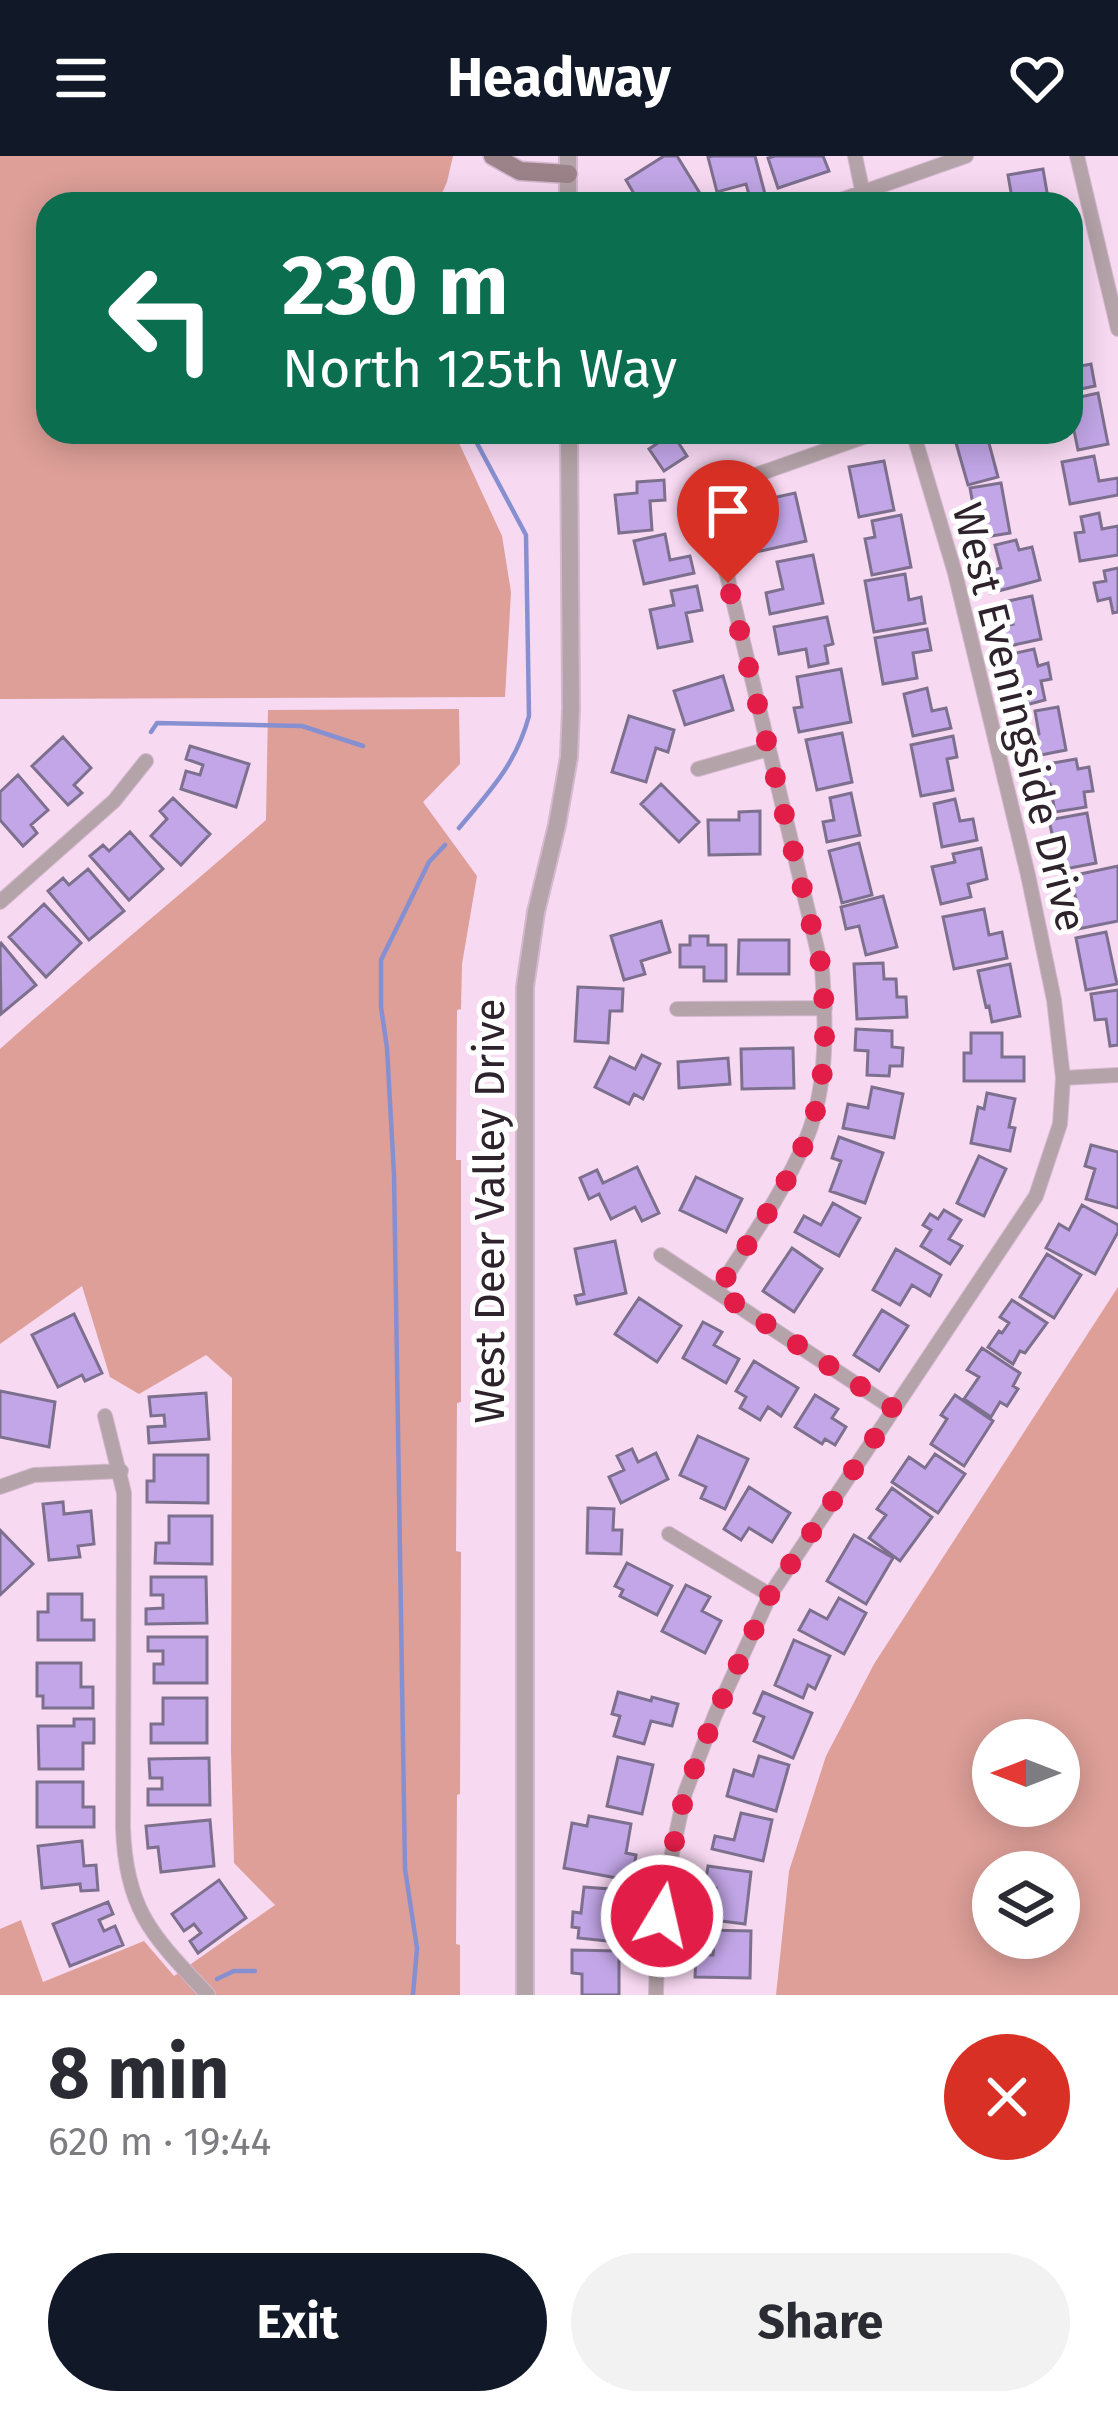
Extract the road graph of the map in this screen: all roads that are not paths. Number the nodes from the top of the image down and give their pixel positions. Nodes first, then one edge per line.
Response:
1 (494, 156) edge
2 (855, 156) edge
3 (966, 156) edge
4 (1077, 156) edge
5 (568, 165) edge
6 (863, 192) edge
7 (879, 192) edge
8 (1118, 329) edge
9 (569, 444) edge
10 (844, 444) edge
11 (917, 444) edge
12 (768, 748) junction
13 (146, 761) dead end
14 (698, 769) dead end
15 (0, 902) edge
16 (825, 1008) junction
17 (677, 1009) dead end
18 (1118, 1075) edge
19 (1063, 1078) junction
20 (661, 1255) dead end
21 (717, 1291) junction
22 (894, 1409) junction
23 (105, 1416) dead end
24 (121, 1471) junction
25 (0, 1487) edge
26 (669, 1534) dead end
27 (770, 1595) junction
28 (208, 1995) edge
29 (525, 1995) edge
30 (656, 1995) edge

1 - 5 main road
2 - 6 street
3 - 7 street
4 - 8 street
9 - 29 street, West Deer Valley Drive
10 - 12 street
11 - 19 street, West Eveningside Drive
12 - 14 street
12 - 16 street
13 - 15 street
16 - 17 street
16 - 21 street
18 - 19 street
19 - 22 street, West Eveningside Drive
20 - 21 street
21 - 22 street
22 - 27 street, West Eveningside Drive
23 - 24 street
24 - 25 street
24 - 28 street
26 - 27 street
27 - 30 street, West Eveningside Drive

